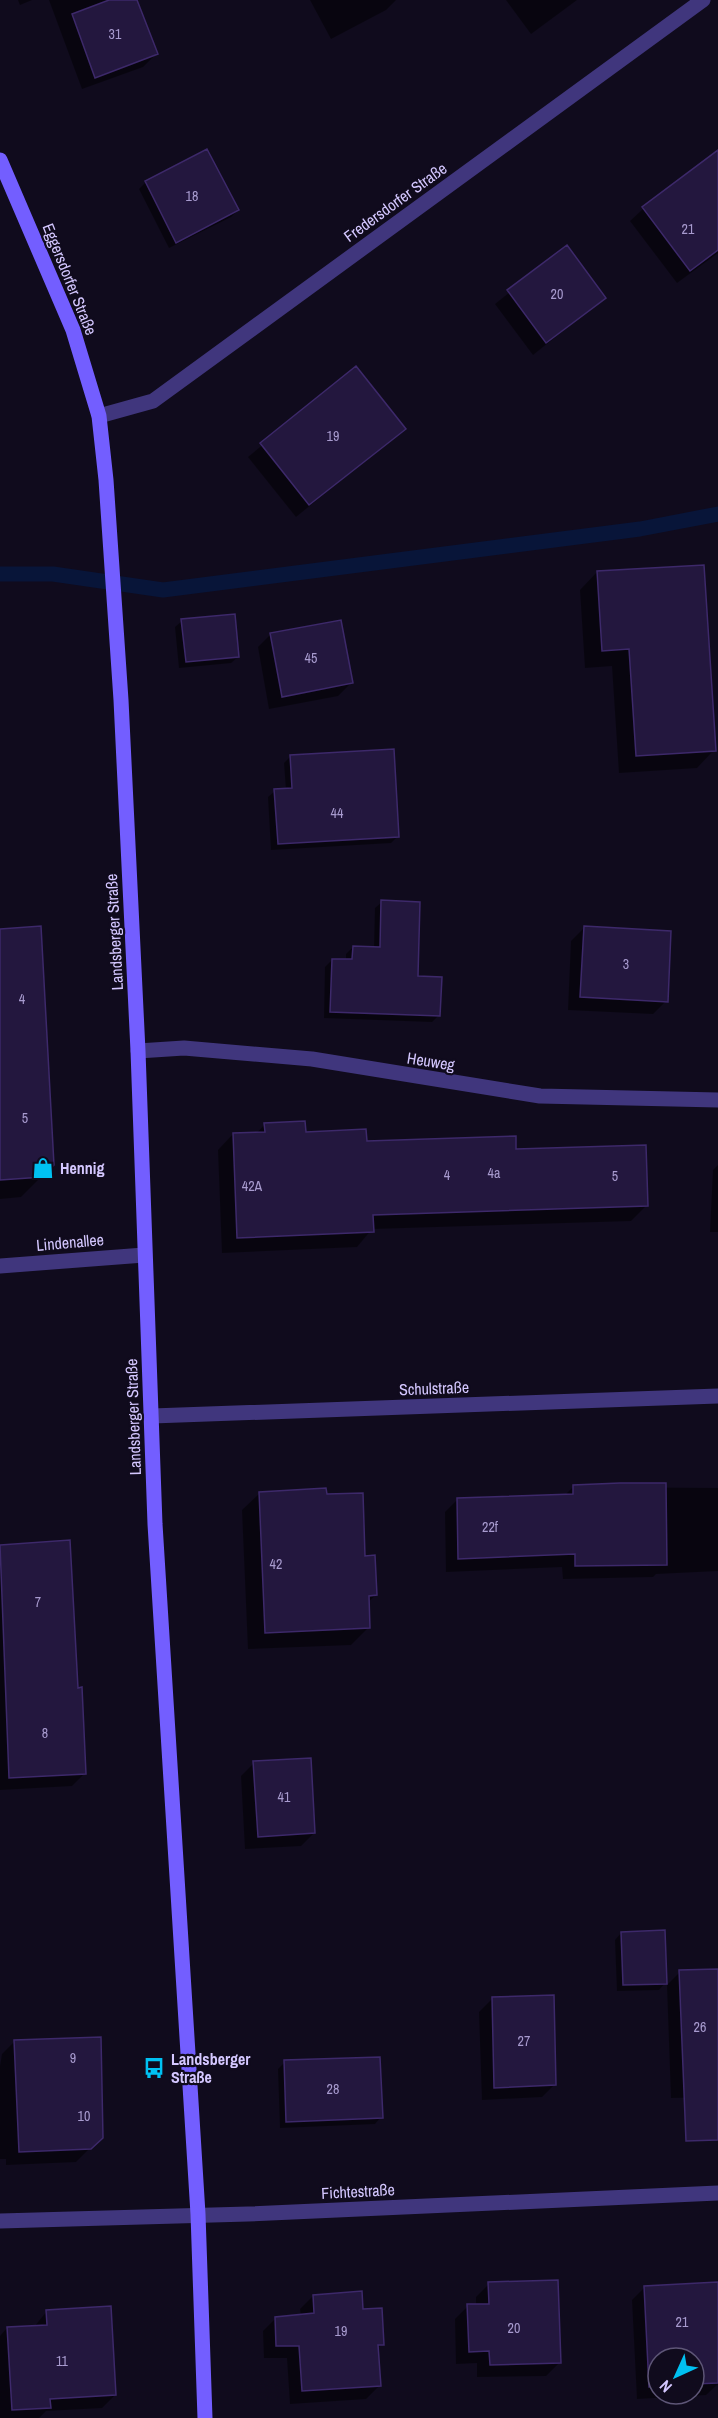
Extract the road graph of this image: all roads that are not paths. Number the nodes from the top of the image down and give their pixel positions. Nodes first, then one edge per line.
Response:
1 (703, 0) edge
2 (0, 160) edge
3 (99, 416) junction
4 (138, 1051) junction
5 (718, 1100) edge
6 (144, 1255) junction
7 (0, 1266) edge
8 (718, 1396) edge
9 (152, 1416) junction
10 (718, 2193) edge
11 (198, 2214) junction
12 (0, 2221) edge
13 (205, 2418) edge

1 - 3 street, Fredersdorfer Straße
2 - 3 main road, Eggersdorfer Straße
3 - 4 main road, Landsberger Straße
4 - 5 street, Heuweg
4 - 6 main road, Landsberger Straße
6 - 7 street, Lindenallee
6 - 9 main road, Landsberger Straße
8 - 9 street, Schulstraße
9 - 11 main road, Landsberger Straße
10 - 11 street, Fichtestraße
11 - 12 street, Fichtestraße
11 - 13 main road, Landsberger Straße

